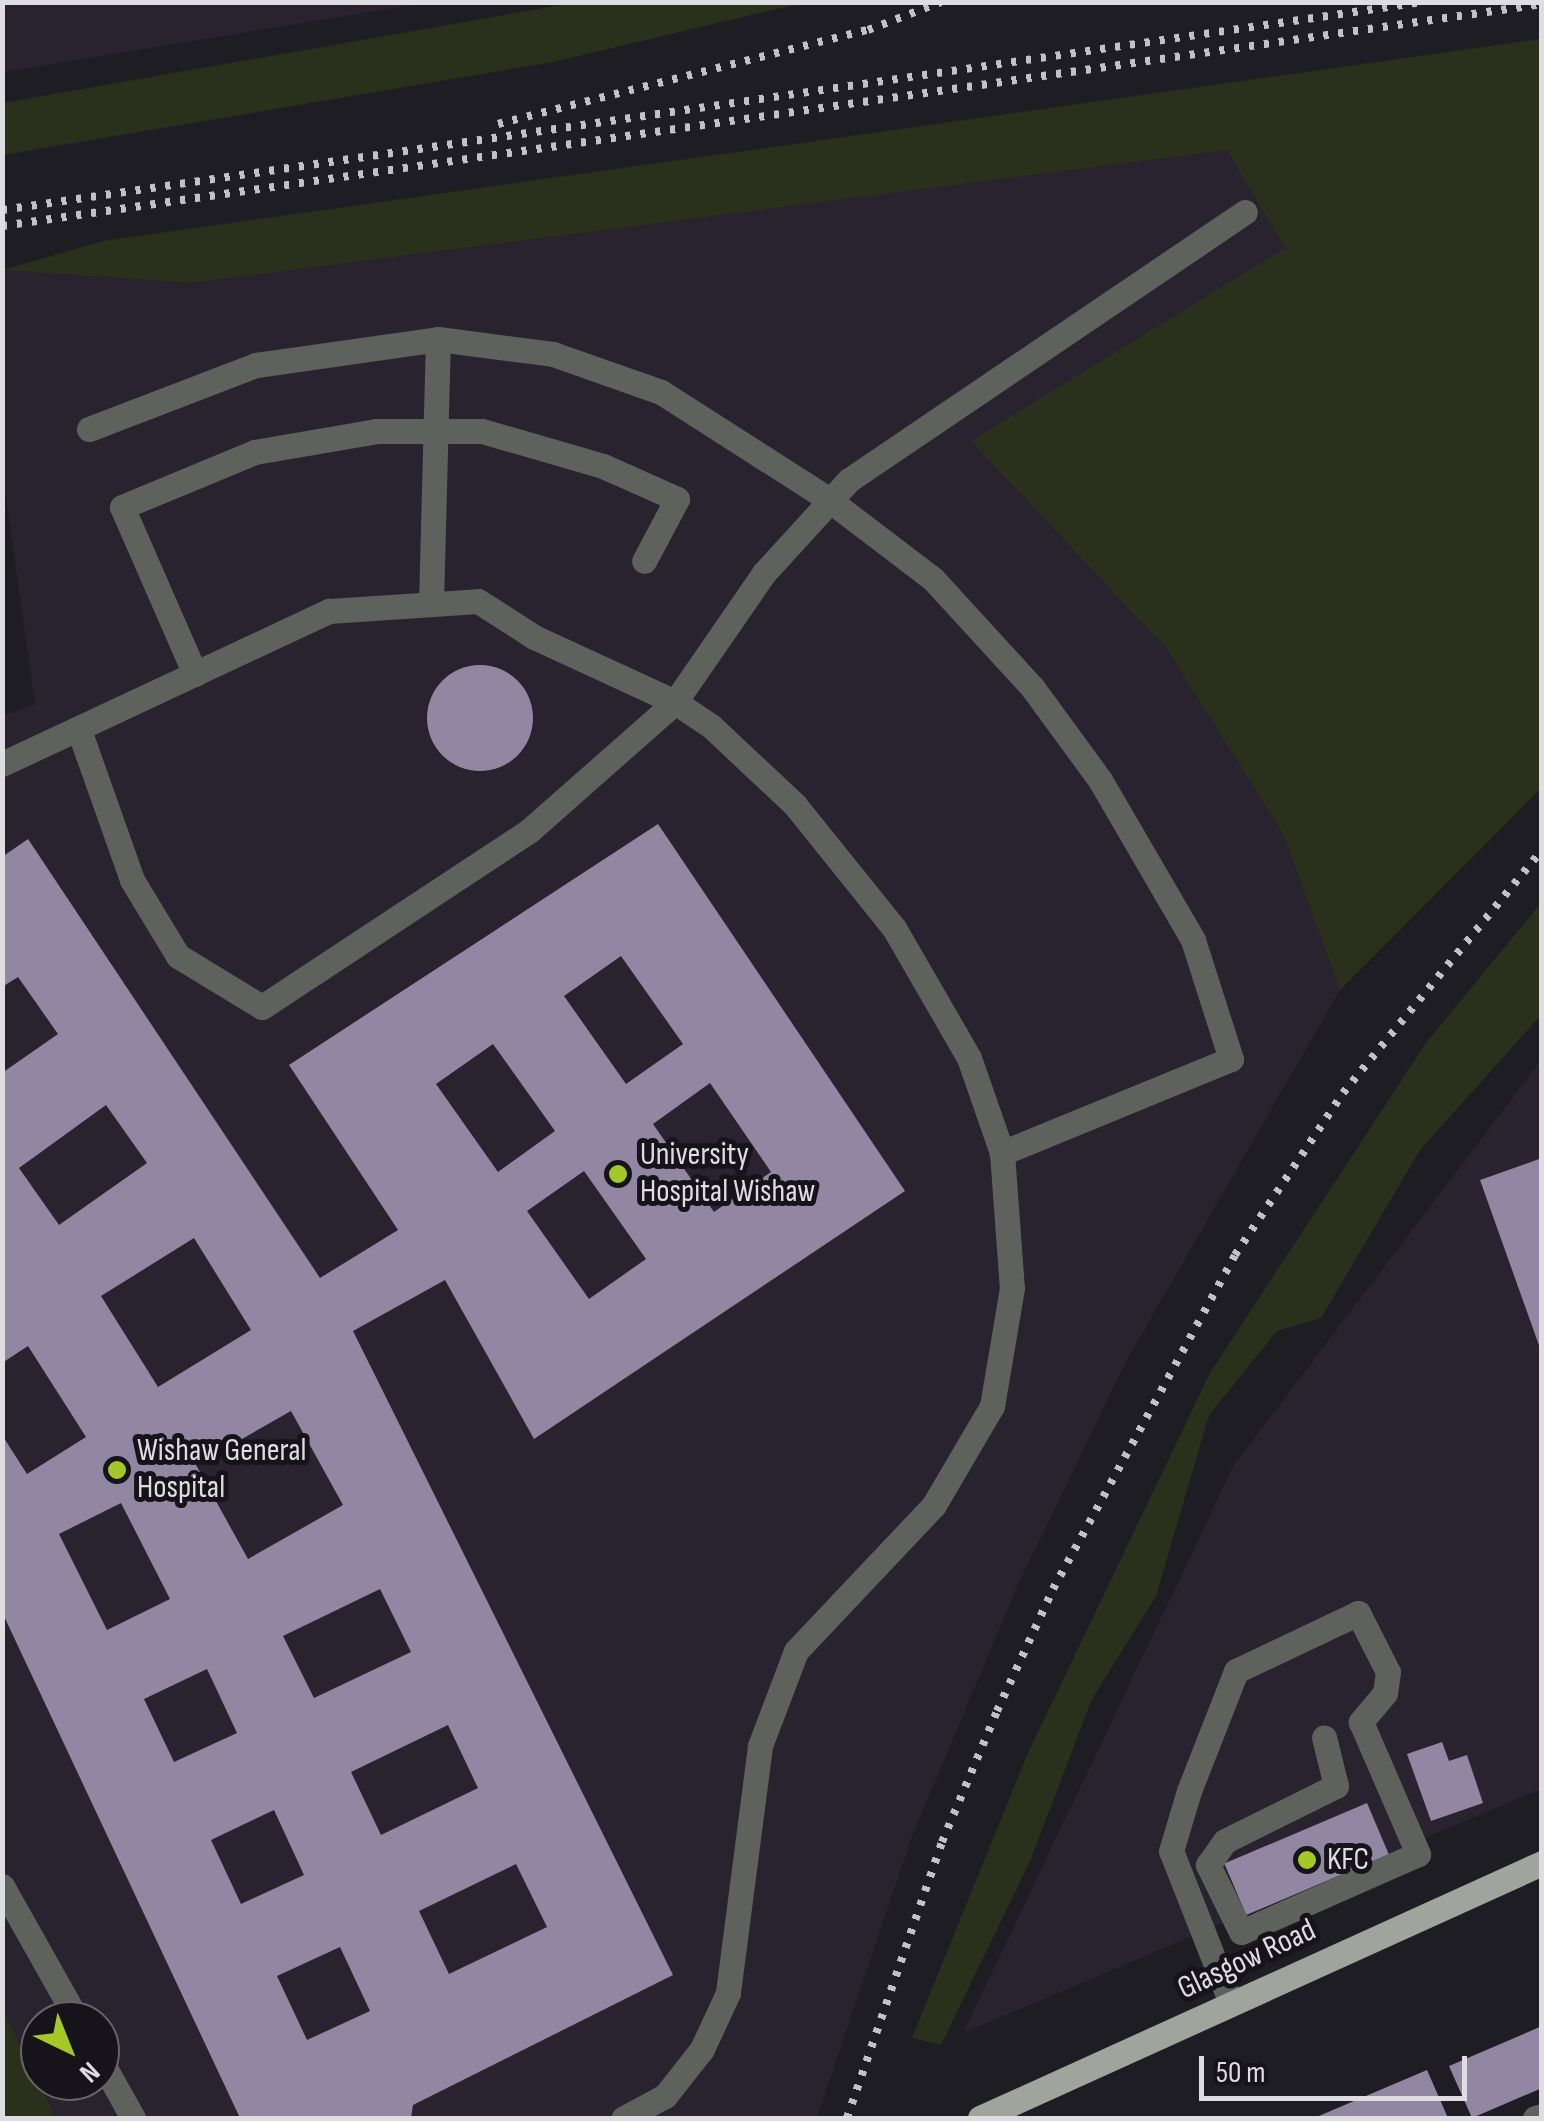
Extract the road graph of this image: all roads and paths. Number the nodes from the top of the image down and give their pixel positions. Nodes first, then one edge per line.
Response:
1 (1245, 212) dead end
2 (438, 338) junction
3 (90, 429) dead end
4 (434, 431) junction
5 (828, 499) junction
6 (644, 561) dead end
7 (431, 604) junction
8 (195, 674) junction
9 (675, 702) junction
10 (79, 730) junction
11 (2, 764) edge
12 (1002, 1152) junction
13 (1324, 1737) dead end
14 (1542, 1863) edge
15 (2, 1886) edge
16 (67, 2001) edge
17 (1231, 2003) junction
18 (120, 2095) edge
19 (133, 2118) edge
20 (624, 2118) edge
21 (980, 2118) edge

1 - 5 lane
2 - 3 lane
2 - 4 lane
2 - 5 lane
4 - 6 lane
4 - 7 lane
4 - 8 lane
5 - 9 lane
5 - 12 lane
7 - 8 lane
7 - 9 lane
8 - 10 lane
9 - 10 lane
9 - 12 lane
10 - 11 lane
12 - 20 lane
13 - 17 lane
14 - 17 main road, Glasgow Road
15 - 16 lane
17 - 21 main road, Glasgow Road
18 - 19 lane

